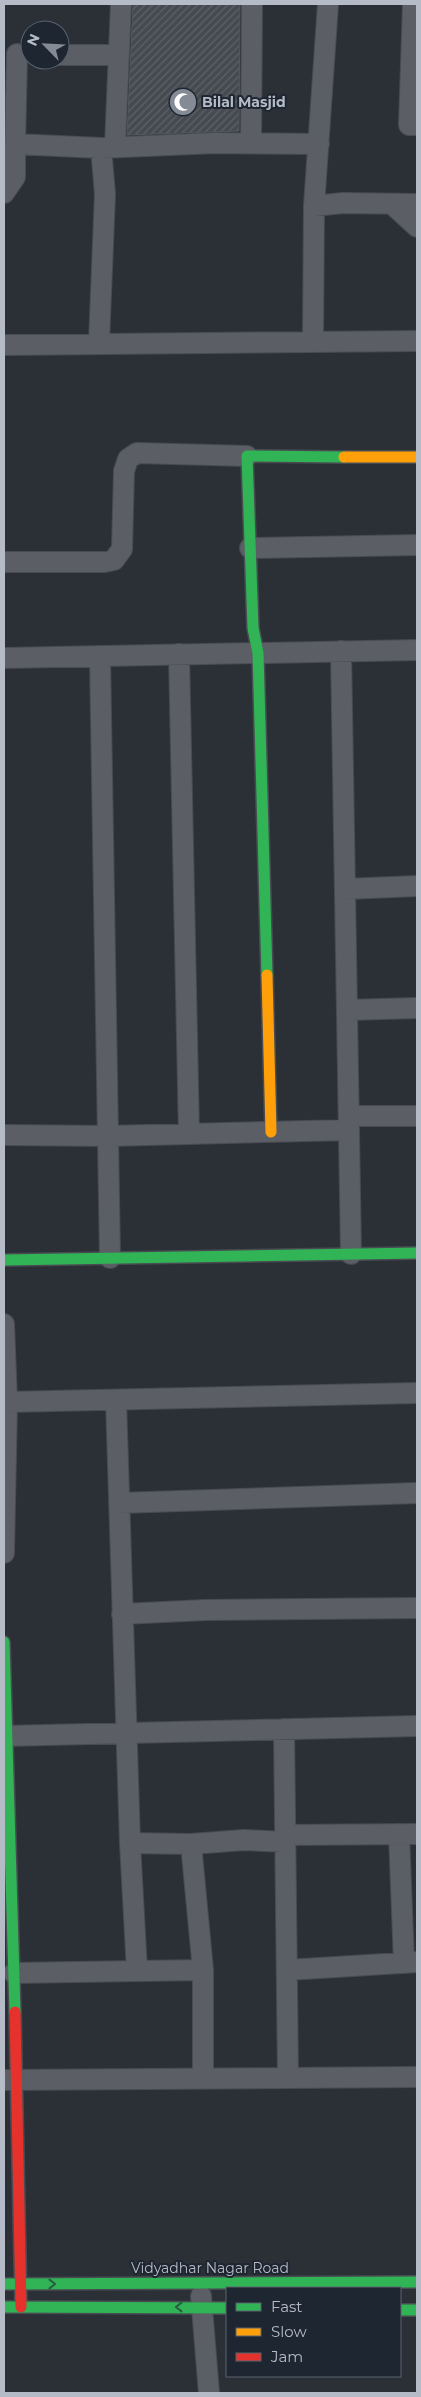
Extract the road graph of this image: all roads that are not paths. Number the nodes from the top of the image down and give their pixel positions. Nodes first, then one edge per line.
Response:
1 (121, 4) edge
2 (252, 4) edge
3 (328, 4) edge
4 (413, 4) edge
5 (17, 54) edge
6 (70, 54) edge
7 (119, 55) junction
8 (417, 125) edge
9 (251, 143) junction
10 (15, 144) junction
11 (319, 144) junction
12 (108, 147) junction
13 (4, 193) edge
14 (392, 204) junction
15 (417, 204) edge
16 (314, 206) junction
17 (417, 227) edge
18 (417, 341) edge
19 (313, 342) junction
20 (99, 343) junction
21 (4, 345) edge
22 (247, 456) junction
23 (417, 457) edge
24 (417, 545) edge
25 (250, 548) junction
26 (4, 562) edge
27 (417, 650) edge
28 (341, 651) junction
29 (258, 653) junction
30 (179, 654) junction
31 (100, 656) junction
32 (4, 658) edge
33 (417, 886) edge
34 (345, 889) junction
35 (417, 1008) edge
36 (347, 1010) junction
37 (417, 1116) edge
38 (349, 1123) junction
39 (271, 1132) junction
40 (188, 1134) junction
41 (4, 1135) edge
42 (108, 1136) junction
43 (417, 1253) edge
44 (351, 1254) junction
45 (110, 1258) junction
46 (4, 1260) edge
47 (4, 1324) edge
48 (417, 1393) edge
49 (116, 1400) junction
50 (7, 1402) junction
51 (417, 1493) edge
52 (119, 1503) junction
53 (4, 1553) edge
54 (417, 1608) edge
55 (122, 1614) junction
56 (4, 1642) edge
57 (417, 1726) edge
58 (284, 1729) junction
59 (128, 1733) junction
60 (5, 1736) edge
61 (408, 1834) edge
62 (285, 1838) junction
63 (130, 1843) junction
64 (191, 1844) junction
65 (411, 1963) edge
66 (203, 1970) junction
67 (287, 1970) junction
68 (137, 1971) junction
69 (14, 1973) junction
70 (417, 2077) edge
71 (288, 2078) junction
72 (204, 2079) junction
73 (10, 2080) edge
74 (417, 2282) edge
75 (200, 2283) junction
76 (4, 2284) edge
77 (20, 2284) junction
78 (21, 2307) junction
79 (202, 2307) junction
80 (4, 2308) edge
81 (226, 2308) edge
82 (401, 2310) edge
83 (417, 2310) edge
84 (209, 2393) edge

1 - 7 street
2 - 9 street
3 - 11 street
4 - 8 street
5 - 10 street
6 - 7 street
7 - 12 street
9 - 11 street
9 - 12 street
10 - 12 street
10 - 13 street
11 - 16 street
12 - 20 street
14 - 15 street
14 - 16 street
14 - 17 street
16 - 19 street
18 - 19 street
19 - 20 street
20 - 21 street
22 - 23 street
22 - 25 street
22 - 26 street
24 - 25 street
25 - 29 street
27 - 28 street
28 - 29 street
28 - 34 street
29 - 30 street
29 - 39 street
30 - 31 street
30 - 40 street
31 - 32 street
31 - 42 street
33 - 34 street
34 - 36 street
35 - 36 street
36 - 38 street
37 - 38 street
38 - 39 street
38 - 44 street
39 - 40 street
40 - 42 street
41 - 42 street
42 - 45 street
43 - 44 street
44 - 45 street
45 - 46 street
47 - 50 street
48 - 49 street
49 - 50 street
49 - 52 street
50 - 53 street
51 - 52 street
52 - 55 street
54 - 55 street
55 - 59 street
56 - 60 street
57 - 58 street
58 - 59 street
58 - 62 street
59 - 60 street
59 - 63 street
60 - 69 street
61 - 62 street
61 - 65 street
62 - 64 street
62 - 67 street
63 - 64 street
63 - 68 street
64 - 66 street
65 - 67 street
66 - 68 street
66 - 72 street
67 - 71 street
68 - 69 street
69 - 73 street
70 - 71 street
71 - 72 street
72 - 73 street
73 - 77 street
74 - 75 street, Vidyadhar Nagar Road
77 -> 75 street, Vidyadhar Nagar Road
75 - 79 street
76 - 77 street, Vidyadhar Nagar Road
77 - 78 street
79 -> 78 street
78 - 80 street
79 - 81 street
79 - 84 street
82 - 83 street

